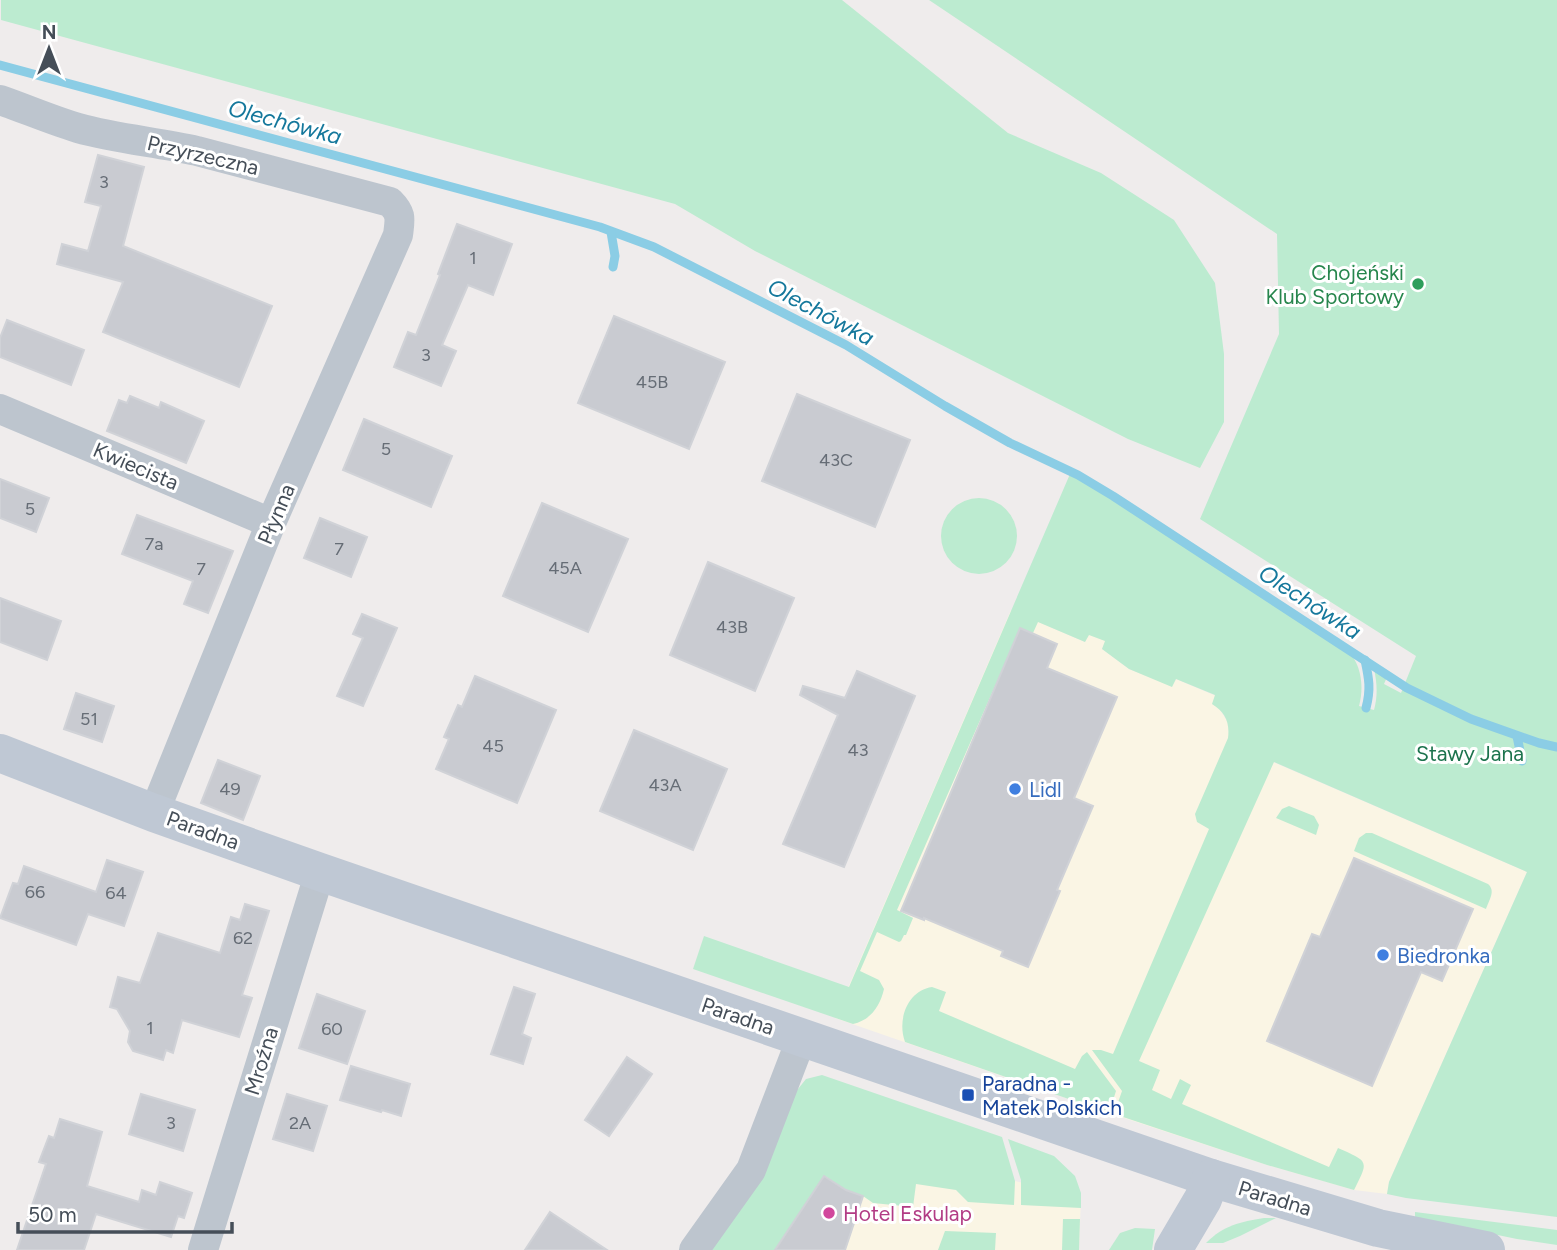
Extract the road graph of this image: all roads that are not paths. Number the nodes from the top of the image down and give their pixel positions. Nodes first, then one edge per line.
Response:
1 (0, 100) edge
2 (400, 217) joint
3 (0, 409) edge
4 (271, 523) junction
5 (0, 753) edge
6 (154, 813) junction
7 (320, 872) junction
8 (802, 1037) junction
9 (1211, 1178) junction
10 (203, 1250) edge
11 (694, 1250) edge
12 (1173, 1250) edge
13 (1486, 1250) edge

1 - 2 street, Przyrzeczna
2 - 4 street, Płynna
3 - 4 street, Kwiecista
4 - 6 street, Płynna
5 - 6 street, Paradna
6 - 7 street, Paradna
7 - 8 street, Paradna
7 - 10 street, Mroźna
8 - 9 street, Paradna
8 - 11 street
9 - 12 street
9 - 13 street, Paradna

